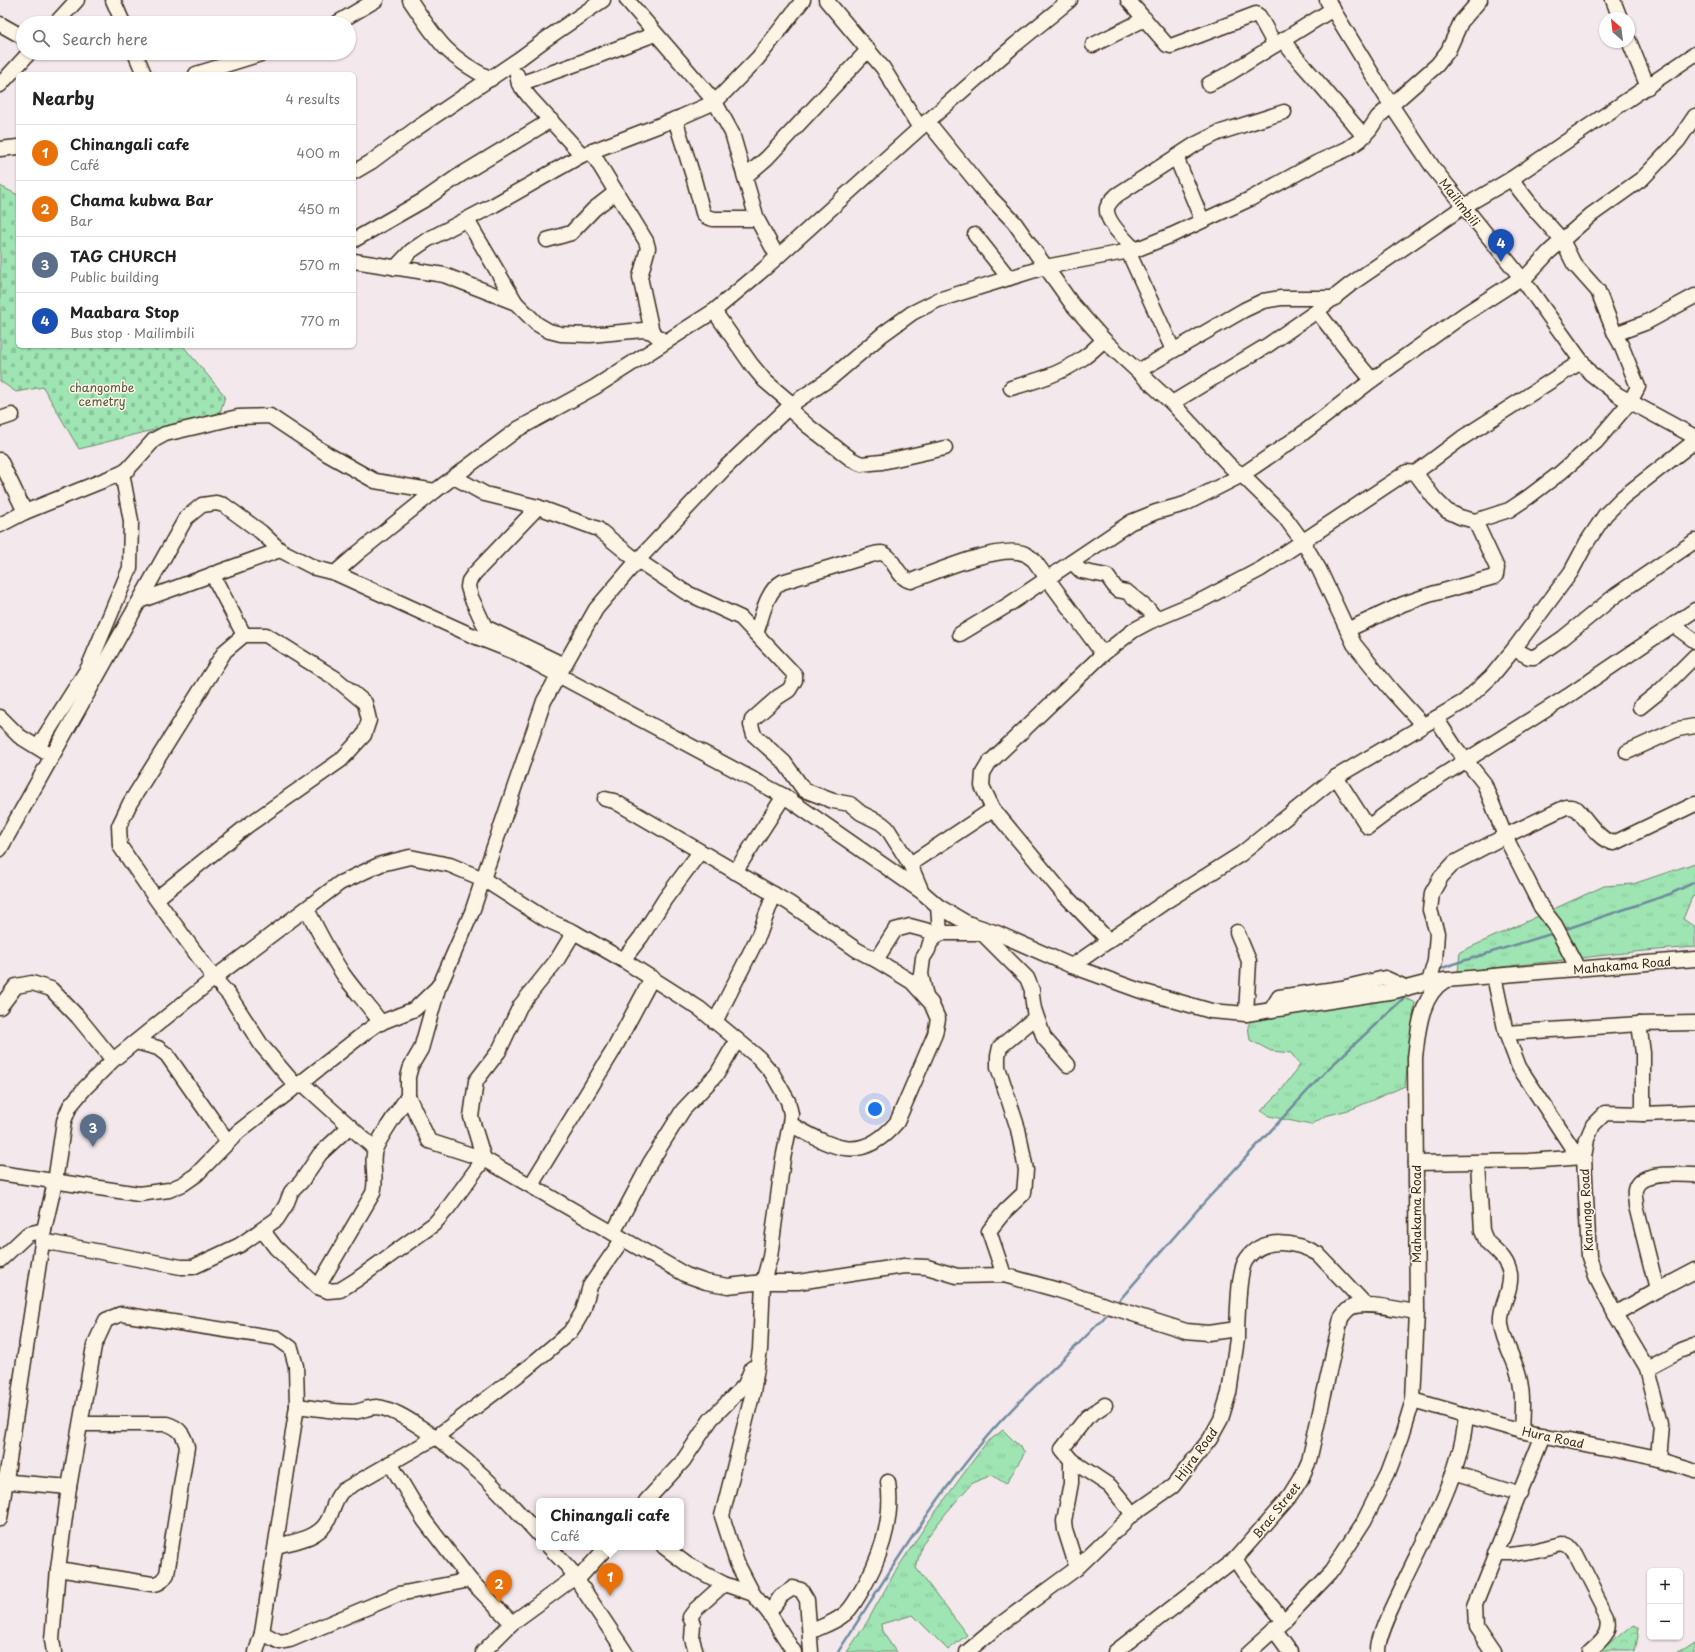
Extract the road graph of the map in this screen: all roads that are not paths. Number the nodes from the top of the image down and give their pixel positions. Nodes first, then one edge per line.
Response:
1 (77, 0) edge
2 (113, 0) edge
3 (376, 0) edge
4 (410, 0) edge
5 (603, 0) edge
6 (627, 0) edge
7 (804, 0) edge
8 (826, 0) edge
9 (1070, 0) edge
10 (1128, 0) edge
11 (1480, 0) edge
12 (1613, 0) edge
13 (1330, 5) edge
14 (1618, 12) edge
15 (62, 16) edge
16 (120, 16) edge
17 (349, 16) edge
18 (1145, 19) junction
19 (0, 24) edge
20 (16, 33) edge
21 (655, 34) junction
22 (1279, 42) junction
23 (1093, 45) dead end
24 (1632, 48) edge
25 (868, 50) junction
26 (1695, 54) edge
27 (519, 59) junction
28 (23, 60) edge
29 (138, 60) edge
30 (241, 60) edge
31 (143, 72) edge
32 (202, 72) edge
33 (491, 79) junction
34 (519, 84) junction
35 (1208, 84) dead end
36 (0, 85) edge
37 (1648, 87) junction
38 (715, 102) junction
39 (1391, 105) junction
40 (1284, 112) dead end
41 (1695, 116) edge
42 (675, 119) junction
43 (551, 120) junction
44 (924, 125) junction
45 (1364, 136) junction
46 (16, 147) edge
47 (0, 149) edge
48 (587, 153) junction
49 (1176, 157) junction
50 (356, 171) edge
51 (745, 177) junction
52 (1511, 179) junction
53 (616, 192) junction
54 (1463, 207) junction
55 (757, 219) junction
56 (467, 220) junction
57 (1202, 220) junction
58 (975, 235) dead end
59 (356, 239) edge
60 (547, 240) dead end
61 (1562, 240) junction
62 (1131, 250) junction
63 (777, 256) junction
64 (356, 261) edge
65 (1045, 267) junction
66 (395, 268) junction
67 (1009, 278) junction
68 (1522, 279) junction
69 (1695, 296) edge
70 (1335, 298) junction
71 (516, 303) junction
72 (714, 311) junction
73 (1317, 311) junction
74 (652, 332) junction
75 (1614, 334) junction
76 (1104, 340) junction
77 (664, 342) junction
78 (1173, 350) junction
79 (1582, 361) junction
80 (1138, 371) junction
81 (1372, 380) junction
82 (1011, 388) dead end
83 (1630, 402) junction
84 (1172, 403) junction
85 (790, 406) junction
86 (1695, 437) edge
87 (1695, 441) edge
88 (945, 448) dead end
89 (0, 460) edge
90 (122, 472) junction
91 (1415, 473) junction
92 (1242, 475) junction
93 (454, 478) junction
94 (435, 491) junction
95 (538, 507) junction
96 (25, 512) junction
97 (1475, 521) junction
98 (0, 525) edge
99 (1695, 541) edge
100 (1303, 542) junction
101 (280, 550) junction
102 (637, 561) junction
103 (1072, 562) junction
104 (335, 573) junction
105 (212, 574) junction
106 (1048, 579) junction
107 (142, 600) junction
108 (1695, 610) edge
109 (1156, 619) junction
110 (1673, 625) junction
111 (1347, 630) junction
112 (756, 634) junction
113 (960, 634) dead end
114 (244, 635) junction
115 (1695, 641) edge
116 (1514, 649) junction
117 (1103, 654) junction
118 (1693, 664) edge
119 (561, 670) junction
120 (1640, 707) dead end
121 (0, 717) edge
122 (1695, 717) edge
123 (1436, 718) junction
124 (1423, 725) junction
125 (1695, 726) edge
126 (1678, 729) junction
127 (38, 747) junction
128 (1627, 752) dead end
129 (53, 756) junction
130 (1467, 762) junction
131 (1336, 777) junction
132 (784, 796) junction
133 (605, 799) dead end
134 (1695, 804) edge
135 (994, 809) junction
136 (1505, 836) junction
137 (0, 849) edge
138 (700, 852) junction
139 (910, 864) junction
140 (735, 872) junction
141 (483, 879) junction
142 (922, 892) junction
143 (774, 894) junction
144 (156, 899) junction
145 (938, 906) junction
146 (307, 909) junction
147 (574, 932) junction
148 (1237, 932) dead end
149 (940, 933) junction
150 (982, 933) junction
151 (996, 933) junction
152 (1109, 941) junction
153 (622, 960) junction
154 (876, 960) junction
155 (1695, 960) edge
156 (1072, 966) junction
157 (1578, 969) junction
158 (1494, 976) junction
159 (214, 978) junction
160 (652, 978) junction
161 (1446, 980) junction
162 (1429, 982) junction
163 (440, 985) junction
164 (926, 998) junction
165 (0, 1007) edge
166 (1033, 1007) junction
167 (1246, 1014) junction
168 (715, 1022) junction
169 (381, 1023) junction
170 (1695, 1023) edge
171 (1639, 1024) junction
172 (1506, 1033) junction
173 (737, 1040) junction
174 (136, 1042) junction
175 (113, 1060) junction
176 (1068, 1065) dead end
177 (299, 1085) junction
178 (408, 1096) junction
179 (1695, 1112) edge
180 (1643, 1114) junction
181 (790, 1124) junction
182 (350, 1126) junction
183 (228, 1142) junction
184 (375, 1149) junction
185 (1581, 1157) junction
186 (484, 1160) junction
187 (1416, 1163) junction
188 (1478, 1163) junction
189 (0, 1173) edge
190 (1695, 1175) edge
191 (55, 1182) junction
192 (531, 1185) junction
193 (263, 1231) junction
194 (43, 1235) junction
195 (617, 1236) junction
196 (0, 1260) edge
197 (1695, 1270) edge
198 (1004, 1275) junction
199 (763, 1282) junction
200 (318, 1287) junction
201 (1657, 1290) junction
202 (1364, 1304) junction
203 (1417, 1312) junction
204 (1615, 1314) junction
205 (1237, 1329) junction
206 (1695, 1345) edge
207 (760, 1350) junction
208 (1647, 1368) junction
209 (1413, 1400) junction
210 (1106, 1405) dead end
211 (298, 1406) junction
212 (1466, 1415) junction
213 (81, 1424) junction
214 (1521, 1431) junction
215 (1543, 1435) junction
216 (436, 1437) junction
217 (1658, 1459) junction
218 (1071, 1460) junction
219 (390, 1463) junction
220 (1695, 1470) edge
221 (1453, 1472) junction
222 (3, 1482) edge
223 (888, 1482) dead end
224 (69, 1487) junction
225 (1520, 1494) junction
226 (649, 1498) edge
227 (1133, 1514) junction
228 (0, 1519) edge
229 (536, 1532) edge
230 (277, 1546) junction
231 (552, 1550) edge
232 (604, 1550) edge
233 (668, 1550) edge
234 (1495, 1554) junction
235 (1236, 1559) junction
236 (1077, 1568) junction
237 (58, 1569) junction
238 (576, 1578) junction
239 (470, 1580) junction
240 (724, 1584) junction
241 (753, 1594) junction
242 (769, 1613) junction
243 (512, 1623) junction
244 (1279, 1626) junction
245 (810, 1632) junction
246 (262, 1633) junction
247 (54, 1652) edge
248 (256, 1652) edge
249 (483, 1652) edge
250 (625, 1652) edge
251 (696, 1652) edge
252 (794, 1652) edge
253 (811, 1652) edge
254 (967, 1652) edge
255 (1115, 1652) edge
256 (1249, 1652) edge
257 (1290, 1652) edge
258 (1378, 1652) edge
259 (1493, 1652) edge
260 (1589, 1652) edge

1 - 15 street
2 - 16 street
3 - 17 street
4 - 33 street
5 - 27 street
6 - 21 street
7 - 38 street
8 - 25 street
9 - 44 street
10 - 18 street
11 - 39 street
12 - 14 street
13 - 22 street
13 - 39 street, Mailimbili
18 - 22 street
18 - 23 street
19 - 20 street
21 - 34 street
21 - 38 street
22 - 35 street
22 - 45 street
24 - 37 street
25 - 44 street
25 - 51 street
26 - 37 street
27 - 33 street
27 - 34 street
28 - 36 street
29 - 31 street
30 - 32 street
33 - 50 street
34 - 43 street
37 - 52 street
38 - 42 street
38 - 51 street
39 - 45 street
39 - 54 street, Mailimbili
40 - 49 street
41 - 61 street
42 - 48 street
42 - 55 street
43 - 48 street
43 - 59 street
44 - 63 street
44 - 65 street
45 - 57 street
46 - 47 street
48 - 53 street
48 - 56 street
49 - 57 street
49 - 62 street
51 - 55 street
52 - 54 street
52 - 61 street
53 - 60 street
53 - 74 street
54 - 68 street, Mailimbili
54 - 70 street
55 - 63 street
56 - 66 street
56 - 71 street
57 - 62 street
58 - 67 street
61 - 68 street
61 - 75 street
62 - 65 street
62 - 78 street
63 - 72 street
64 - 66 street
65 - 67 street
65 - 76 street
66 - 71 street
67 - 85 street
68 - 79 street, Mailimbili
68 - 81 street
69 - 75 street
70 - 73 street
70 - 78 street
71 - 74 street
72 - 77 street
72 - 85 street
73 - 81 street
73 - 84 street
74 - 77 street
75 - 83 street
76 - 80 street
76 - 82 street
77 - 93 street
78 - 80 street
79 - 83 street, Mailimbili
79 - 91 street
80 - 84 street
81 - 92 street
83 - 86 street, Mailimbili
83 - 97 street
84 - 92 street
85 - 88 street
85 - 102 street
87 - 116 street
89 - 96 street
90 - 94 street
90 - 96 street
90 - 127 street
91 - 97 street
91 - 100 street
92 - 100 street
92 - 103 street
93 - 94 street
93 - 95 street
94 - 104 street
95 - 102 street
95 - 119 street
96 - 98 street
97 - 111 street
99 - 116 street
100 - 109 street
100 - 111 street
101 - 104 street
101 - 105 street
101 - 107 street
102 - 112 street
102 - 119 street
103 - 106 street
103 - 109 street
104 - 119 street
105 - 107 street
105 - 114 street
106 - 112 street
106 - 113 street
106 - 117 street
107 - 129 street
108 - 110 street
109 - 117 street
110 - 115 street
110 - 130 street
111 - 124 street
112 - 139 street
114 - 144 street
114 - 144 street
116 - 123 street
117 - 135 street
118 - 120 street
119 - 132 street
119 - 141 street
121 - 127 street
122 - 126 street
123 - 124 street
123 - 130 street
124 - 131 street
125 - 126 street
126 - 128 street
127 - 129 street
129 - 137 street
130 - 131 street
130 - 136 street
131 - 152 street
132 - 140 street
132 - 142 street
133 - 138 street
134 - 136 street
135 - 139 street
135 - 152 street
136 - 157 street
136 - 162 street
138 - 140 street
138 - 153 street
139 - 142 street
140 - 143 street
141 - 146 street
141 - 147 street
141 - 163 street
142 - 145 street
143 - 154 street
143 - 168 street
144 - 159 street
145 - 149 street
145 - 151 street
146 - 159 street
146 - 169 street
147 - 153 street
147 - 186 street
148 - 167 street
149 - 150 street
149 - 154 street
149 - 164 street
150 - 151 street
150 - 166 street
151 - 156 street
152 - 156 street
153 - 160 street
154 - 164 street
155 - 157 street, Mahakama Road
156 - 167 street
157 - 158 street, Mahakama Road
158 - 161 street, Mahakama Road
158 - 172 street
159 - 174 street
159 - 177 street
160 - 168 street
160 - 192 street
161 - 162 street
161 - 187 street, Mahakama Road
162 - 167 street
163 - 169 street
163 - 178 street
164 - 181 street
165 - 175 street
166 - 176 street
166 - 198 street
168 - 173 street
169 - 177 street
170 - 171 street
171 - 172 street
171 - 180 street
172 - 185 street
173 - 181 street
173 - 195 street
174 - 175 street
174 - 183 street
175 - 191 street
177 - 182 street
177 - 183 street
178 - 184 street
178 - 186 street
179 - 180 street, Kanunga Road
180 - 185 street, Kanunga Road
181 - 199 street
182 - 184 street
182 - 193 street
183 - 191 street
184 - 200 street
185 - 188 street
185 - 204 street, Kanunga Road
186 - 192 street
186 - 200 street
187 - 188 street
187 - 203 street, Mahakama Road
188 - 214 street
189 - 191 street
190 - 201 street
191 - 194 street
192 - 195 street
193 - 194 street
193 - 200 street
194 - 196 street
194 - 222 street
195 - 199 street
195 - 216 street
197 - 201 street
198 - 199 street
198 - 205 street
199 - 207 street
201 - 204 street
202 - 203 street, Brac Street
202 - 205 street, Hijra Road
202 - 235 street, Brac Street
203 - 209 street, Mahakama Road
204 - 208 street, Kanunga Road
205 - 227 street, Hijra Road
206 - 208 street
207 - 226 street
207 - 241 street
208 - 217 street, Kanunga Road
209 - 212 street, Hura Road
209 - 244 street, Mahakama Road
210 - 218 street
211 - 213 street
211 - 216 street
211 - 230 street
212 - 214 street, Hura Road
212 - 221 street
213 - 224 street
213 - 237 street
214 - 215 street, Hura Road
215 - 217 street, Hura Road
215 - 225 street
216 - 219 street
216 - 229 street
217 - 220 street, Hura Road
218 - 227 street
218 - 236 street
219 - 230 street
219 - 239 street
221 - 225 street
221 - 258 street
222 - 224 street
222 - 228 street
223 - 245 street
224 - 237 street
225 - 234 street
227 - 236 street, Hijra Road
230 - 246 street
231 - 238 street
232 - 238 street
233 - 240 street
234 - 259 street
234 - 260 street
235 - 244 street
235 - 255 street, Brac Street
236 - 254 street, Hijra Road
237 - 247 street
238 - 243 street
238 - 250 street
239 - 243 street
239 - 246 street
240 - 241 street
240 - 251 street
241 - 242 street
242 - 245 street
242 - 252 street
243 - 249 street
244 - 256 street, Mahakama Road
244 - 257 street
245 - 253 street
246 - 248 street

